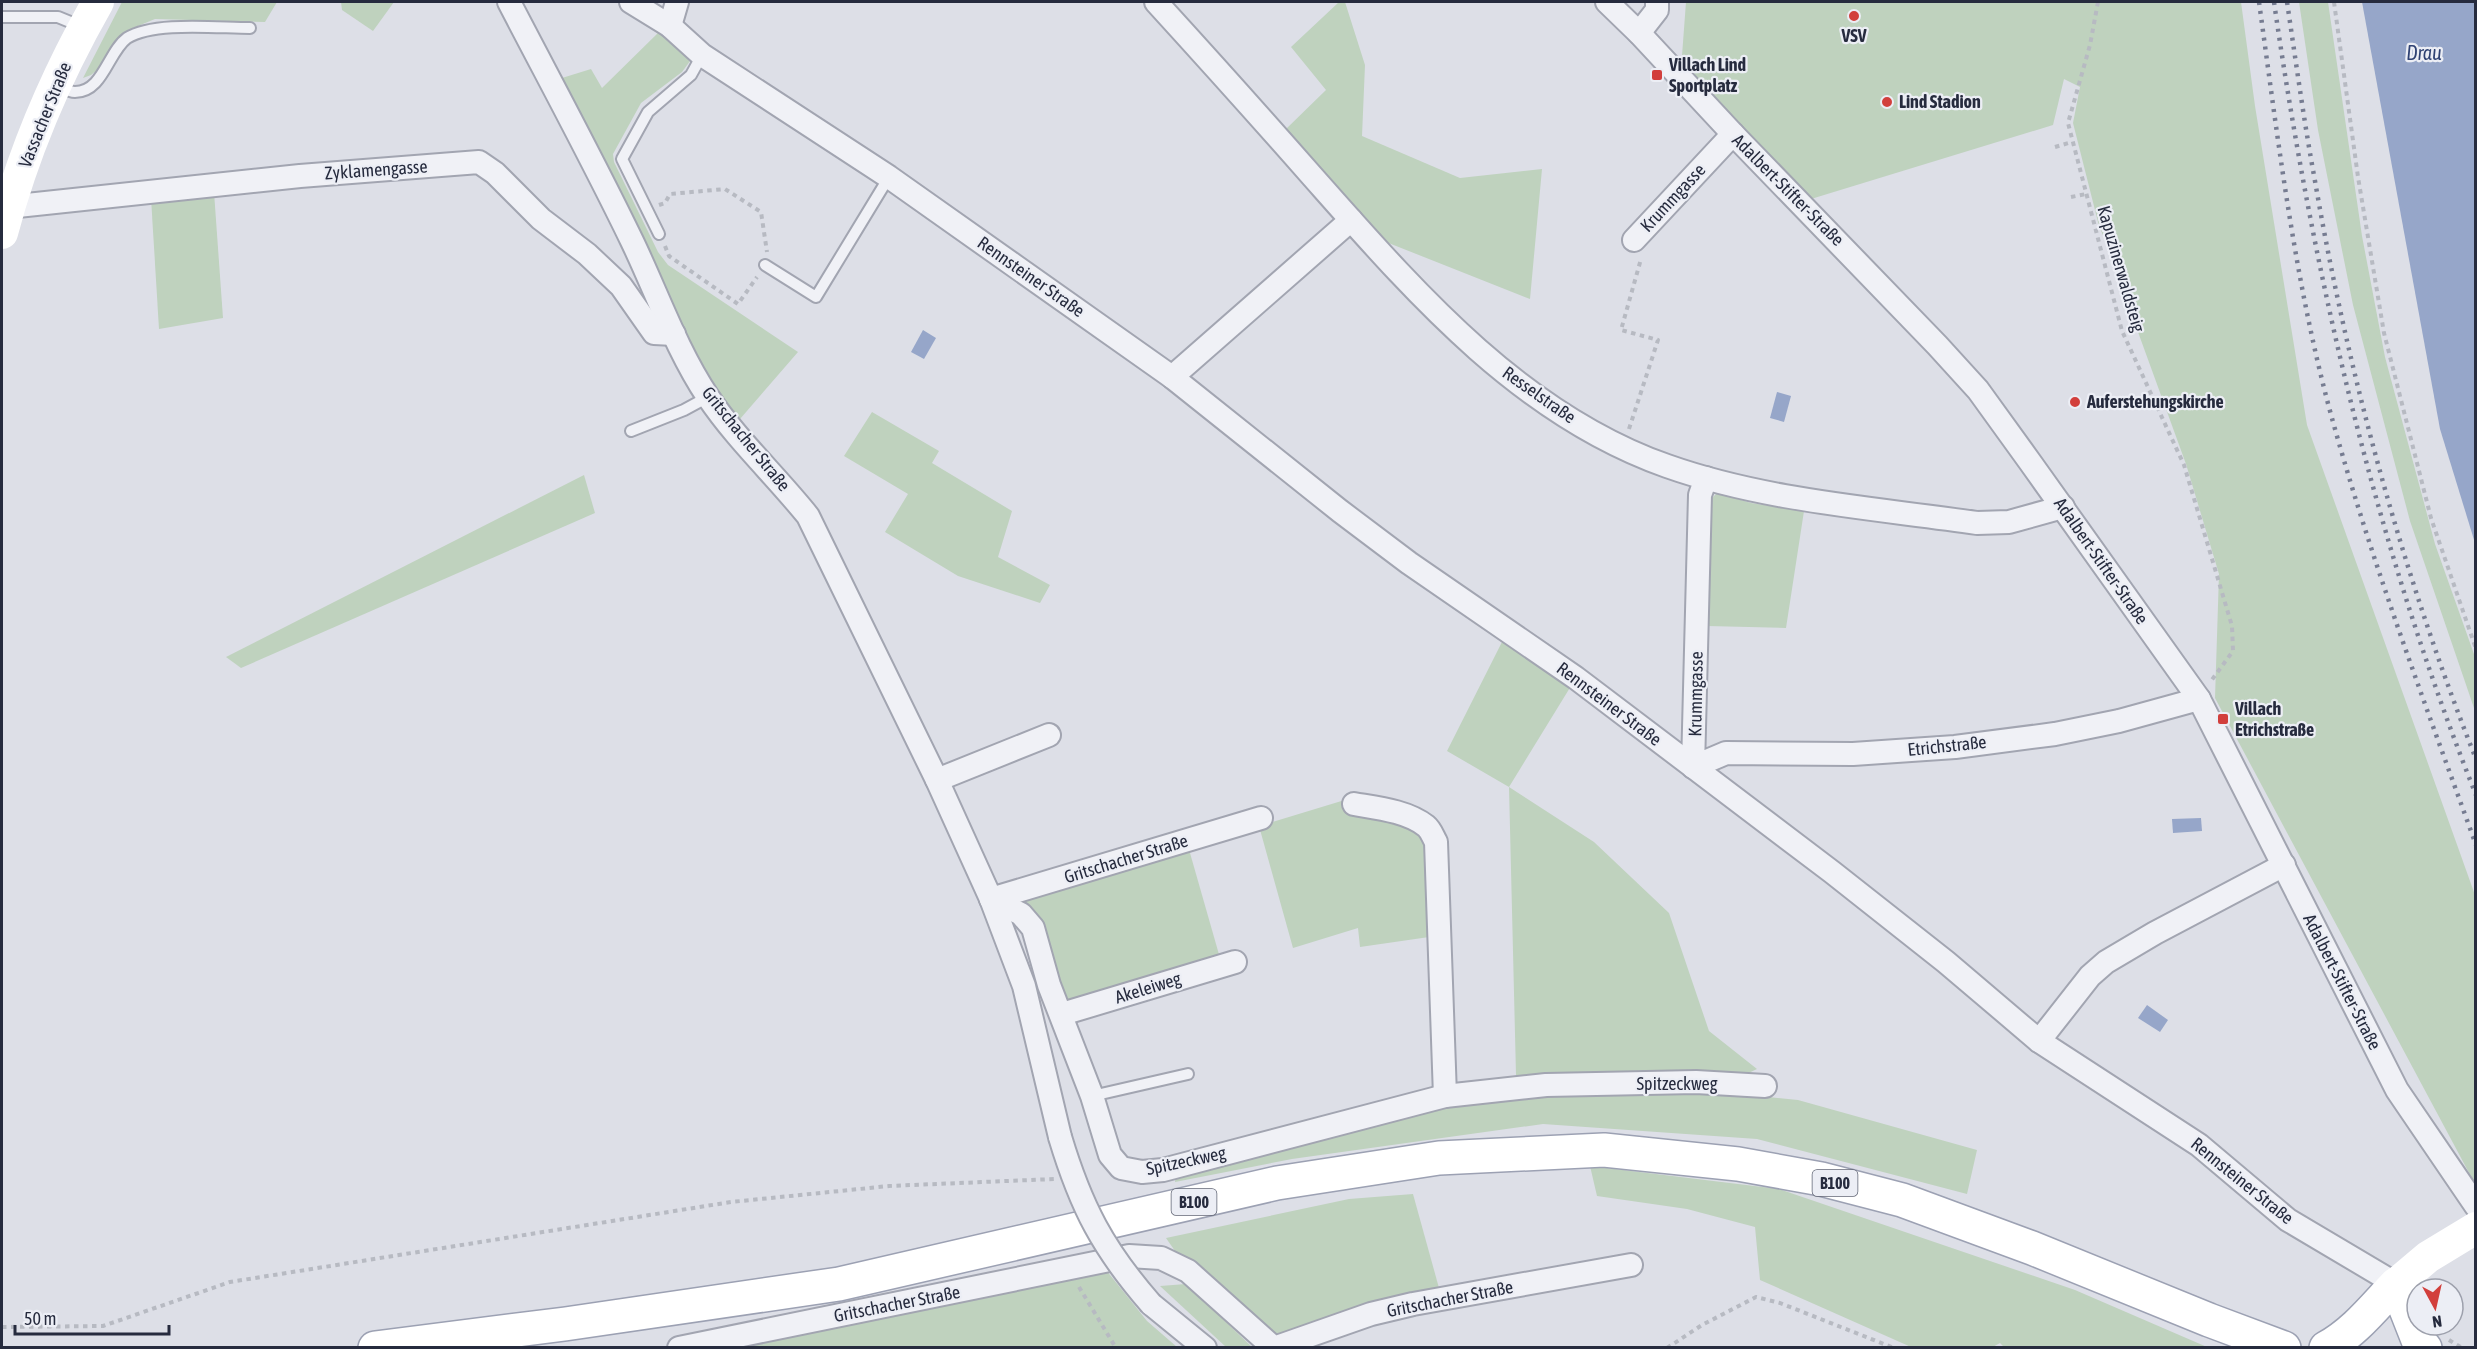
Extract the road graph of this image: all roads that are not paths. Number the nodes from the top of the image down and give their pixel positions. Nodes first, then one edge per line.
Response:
1 (509, 2) edge
2 (631, 2) edge
3 (677, 2) edge
4 (1156, 2) edge
5 (1607, 2) edge
6 (1657, 2) edge
7 (90, 14) edge
8 (2, 17) edge
9 (670, 26) junction
10 (250, 28) dead end
11 (1639, 33) junction
12 (702, 55) junction
13 (55, 86) junction
14 (1733, 134) junction
15 (484, 152) dead end
16 (357, 172) junction
17 (890, 177) junction
18 (5, 220) edge
19 (1351, 220) junction
20 (659, 234) road end
21 (1634, 240) road end
22 (765, 265) road end
23 (674, 334) junction
24 (1172, 377) junction
25 (708, 397) junction
26 (631, 431) dead end
27 (1706, 478) junction
28 (2063, 507) junction
29 (2199, 699) junction
30 (1049, 735) dead end
31 (1693, 767) junction
32 (937, 780) junction
33 (1354, 804) dead end
34 (1261, 818) dead end
35 (2284, 866) junction
36 (991, 900) junction
37 (1235, 962) dead end
38 (1062, 1014) junction
39 (2039, 1041) junction
40 (1188, 1074) dead end
41 (1765, 1086) dead end
42 (1092, 1096) junction
43 (1445, 1096) junction
44 (2475, 1206) edge
45 (2475, 1227) edge
46 (1631, 1265) dead end
47 (2396, 1284) junction
48 (408, 1345) edge
49 (375, 1347) edge
50 (679, 1347) edge
51 (1205, 1347) edge
52 (2284, 1347) edge
53 (2326, 1347) edge
54 (2425, 1347) edge

1 - 23 street, Gritschacher Straße
2 - 9 street, Rennsteiner Straße
3 - 9 street
4 - 19 street, Resselstraße
5 - 11 street, Adalbert-Stifter-Straße
6 - 11 street
7 - 8 lane
7 - 13 main road, Vassacher Straße
9 - 12 street, Rennsteiner Straße
10 - 13 lane
11 - 14 street, Adalbert-Stifter-Straße
12 - 17 street, Rennsteiner Straße
12 - 20 lane
13 - 18 main road, Vassacher Straße
14 - 21 street, Krummgasse
14 - 28 street, Adalbert-Stifter-Straße
15 - 16 lane
16 - 18 street, Zyklamengasse
16 - 23 street, Zyklamengasse
17 - 22 lane
17 - 24 street, Rennsteiner Straße
19 - 24 street
19 - 27 street, Resselstraße
23 - 25 street, Gritschacher Straße
24 - 31 street, Rennsteiner Straße
25 - 26 lane
25 - 32 street, Gritschacher Straße
27 - 28 street, Resselstraße
27 - 31 street, Krummgasse
28 - 29 street, Adalbert-Stifter-Straße
29 - 31 street, Etrichstraße
29 - 35 street, Adalbert-Stifter-Straße
30 - 32 street
31 - 39 street, Rennsteiner Straße
32 - 36 street, Gritschacher Straße
33 - 43 street
34 - 36 street, Gritschacher Straße
35 - 39 street
35 - 44 street, Adalbert-Stifter-Straße
36 - 38 street, Spitzeckweg
36 - 51 street, Gritschacher Straße, bridge
37 - 38 street, Akeleiweg
38 - 42 street, Spitzeckweg
39 - 47 street, Rennsteiner Straße
40 - 42 lane
41 - 43 street, Spitzeckweg
42 - 43 street, Spitzeckweg
45 - 47 main road
46 - 50 street, Gritschacher Straße
47 - 53 main road
47 - 54 main road
48 - 49 main road, B100
48 - 52 main road, B100

